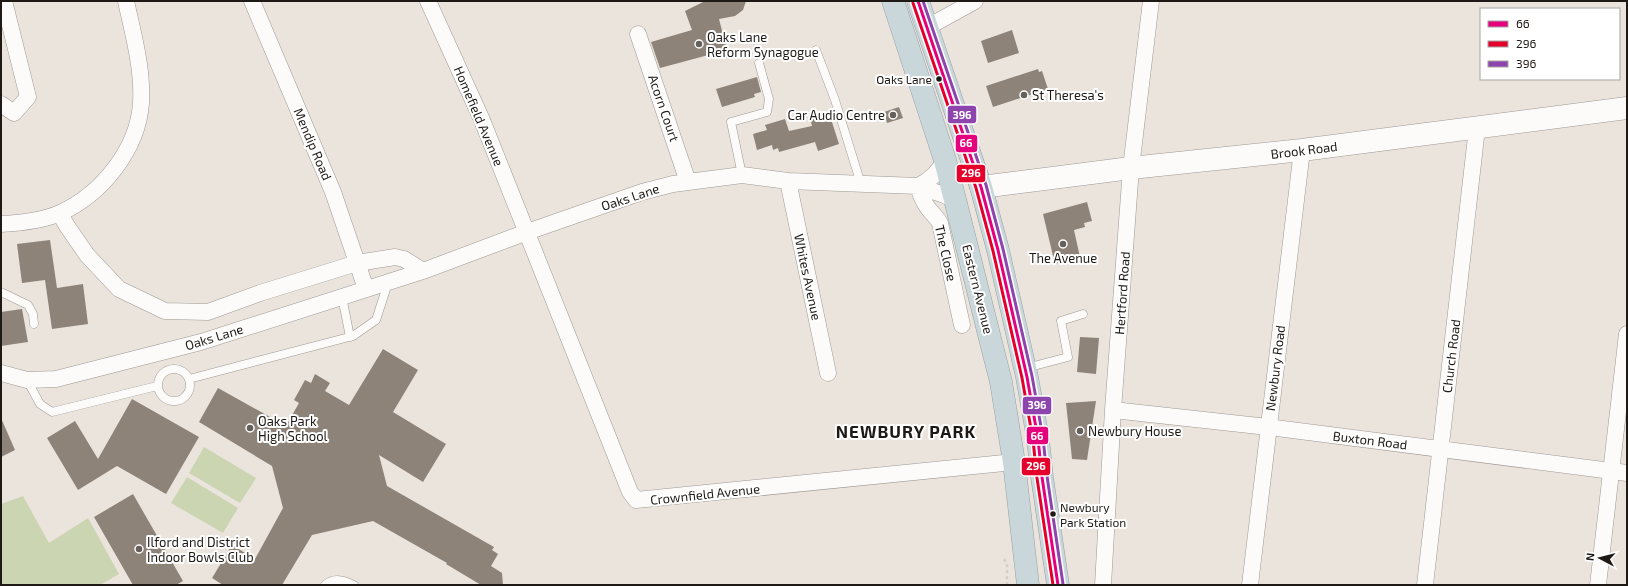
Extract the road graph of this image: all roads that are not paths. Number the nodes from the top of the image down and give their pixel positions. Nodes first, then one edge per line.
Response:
1 (4, 1) edge
2 (126, 1) edge
3 (252, 1) edge
4 (428, 1) edge
5 (893, 1) edge
6 (918, 1) edge
7 (975, 1) edge
8 (1151, 1) edge
9 (926, 28) junction
10 (638, 34) dead end
11 (816, 50) dead end
12 (759, 63) dead end
13 (1, 104) edge
14 (1627, 108) edge
15 (1477, 128) junction
16 (1302, 150) junction
17 (945, 160) junction
18 (1131, 168) junction
19 (742, 175) junction
20 (788, 181) junction
21 (688, 182) junction
22 (861, 184) junction
23 (918, 186) junction
24 (981, 187) junction
25 (956, 200) junction
26 (60, 214) junction
27 (1, 224) edge
28 (527, 232) junction
29 (357, 263) junction
30 (424, 270) junction
31 (388, 282) junction
32 (366, 289) junction
33 (1, 292) edge
34 (342, 297) junction
35 (1083, 314) dead end
36 (34, 324) dead end
37 (962, 326) dead end
38 (1627, 334) edge
39 (350, 336) junction
40 (1025, 369) junction
41 (1, 373) edge
42 (828, 374) dead end
43 (189, 379) junction
44 (27, 380) junction
45 (157, 386) junction
46 (1113, 410) junction
47 (1268, 427) junction
48 (1440, 449) junction
49 (1014, 462) junction
50 (1620, 472) edge
51 (1057, 584) edge
52 (325, 585) edge
53 (354, 585) edge
54 (1028, 585) edge
55 (1103, 585) edge
56 (1250, 585) edge
57 (1425, 585) edge
58 (1598, 585) edge

1 - 13 street
2 - 26 street
3 - 29 street, Mendip Road
4 - 28 street, Homefield Avenue
5 - 17 highway, Eastern Avenue
6 - 9 highway
7 - 9 street
8 - 18 street, Hertford Road
9 - 24 highway
10 - 21 street, Acorn Court
11 - 22 lane
12 - 19 lane
14 - 15 street, Brook Road
15 - 16 street, Brook Road
15 - 48 street, Church Road
16 - 18 street, Brook Road
16 - 47 street, Newbury Road
17 - 23 street
17 - 25 highway, Eastern Avenue
18 - 24 street, Brook Road
18 - 46 street, Hertford Road
19 - 20 street, Oaks Lane
19 - 21 street, Oaks Lane
20 - 22 street, Oaks Lane
20 - 42 street, Whites Avenue
21 - 28 street, Oaks Lane
22 - 23 street, Oaks Lane
23 - 25 street, Oaks Lane
23 - 37 street, The Close
24 - 40 highway
25 - 49 highway, Eastern Avenue
26 - 27 street
26 - 29 street, Oaks Lane
28 - 30 street, Oaks Lane
28 - 49 street, Crownfield Avenue
29 - 30 street, Oaks Lane
29 - 32 street, Mendip Road
30 - 31 street, Oaks Lane
31 - 32 street, Oaks Lane
31 - 39 lane
32 - 34 street, Oaks Lane
33 - 36 lane
34 - 39 lane
34 - 44 street, Oaks Lane
35 - 40 lane
38 - 50 street
39 - 43 lane
40 - 51 highway
41 - 44 street, Oaks Lane
43 - 45 lane
43 - 45 lane
44 - 45 lane
46 - 47 street, Buxton Road
46 - 55 street, Hertford Road
47 - 48 street, Buxton Road
47 - 56 street, Newbury Road
48 - 50 street, Buxton Road
48 - 57 street, Church Road
49 - 54 highway, Eastern Avenue
50 - 58 street
52 - 53 lane

